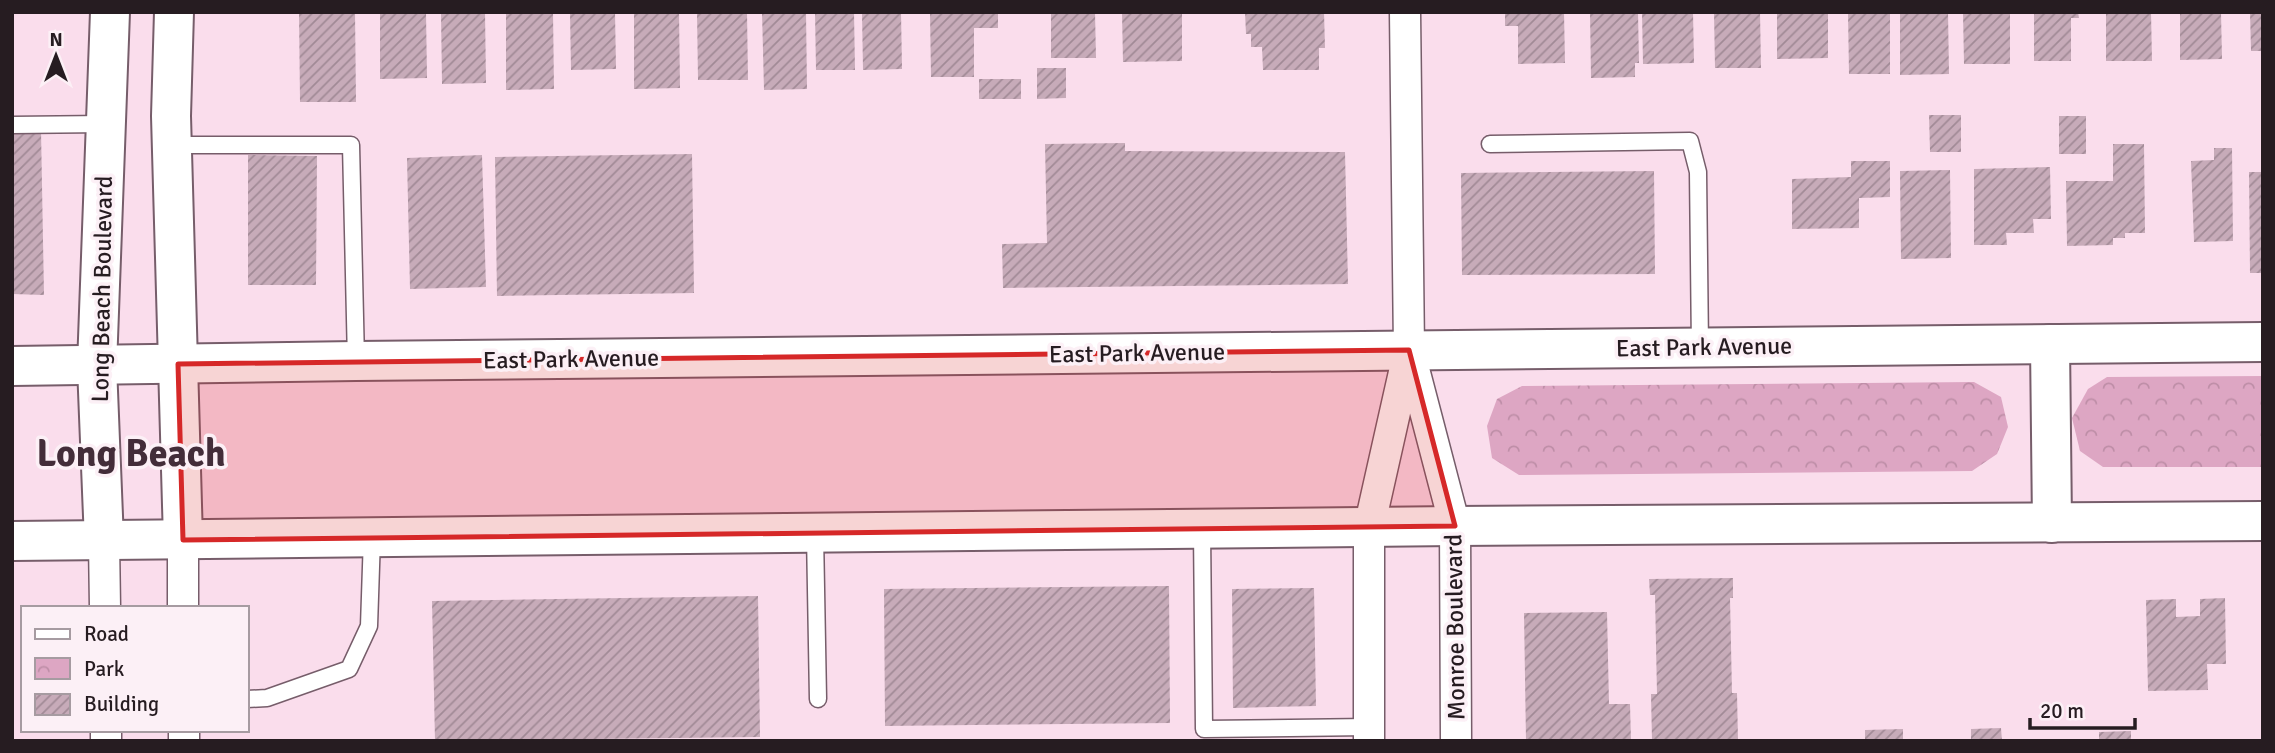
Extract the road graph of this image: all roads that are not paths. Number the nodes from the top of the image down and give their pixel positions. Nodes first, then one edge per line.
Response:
1 (110, 12) edge
2 (174, 12) edge
3 (1405, 12) edge
4 (105, 124) junction
5 (12, 125) edge
6 (1490, 144) dead end
7 (172, 145) junction
8 (2263, 342) edge
9 (2050, 344) junction
10 (1700, 348) junction
11 (1409, 350) junction
12 (356, 361) junction
13 (178, 364) junction
14 (12, 366) edge
15 (97, 366) junction
16 (2263, 521) edge
17 (2052, 523) junction
18 (1455, 526) junction
19 (1369, 528) junction
20 (1202, 530) junction
21 (815, 534) junction
22 (372, 537) junction
23 (183, 540) junction
24 (12, 541) edge
25 (104, 541) junction
26 (104, 606) edge
27 (183, 606) edge
28 (248, 699) edge
29 (818, 699) dead end
30 (1369, 734) edge
31 (1456, 741) edge

1 - 4 main road, Long Beach Boulevard
2 - 7 main road
3 - 11 street, Monroe Boulevard
4 - 5 lane
4 - 15 main road, Long Beach Boulevard
6 - 10 lane
7 - 12 lane
7 - 13 main road
8 - 9 main road, East Park Avenue
9 - 10 main road, East Park Avenue
9 - 17 main road
10 - 11 main road, East Park Avenue
11 - 12 main road, East Park Avenue
11 - 18 street, Monroe Boulevard
11 - 19 street, Monroe Boulevard
12 - 13 main road, East Park Avenue
13 - 15 main road, East Park Avenue
13 - 23 main road
14 - 15 main road, East Park Avenue
15 - 25 main road, Long Beach Boulevard
16 - 17 main road
17 - 18 main road
18 - 19 main road
18 - 31 street, Monroe Boulevard
19 - 20 main road
19 - 30 street, Monroe Boulevard
20 - 21 main road
20 - 30 lane
21 - 22 main road
21 - 29 lane
22 - 23 main road
22 - 28 lane
23 - 25 main road
23 - 27 street
24 - 25 main road
25 - 26 street, Long Beach Boulevard

